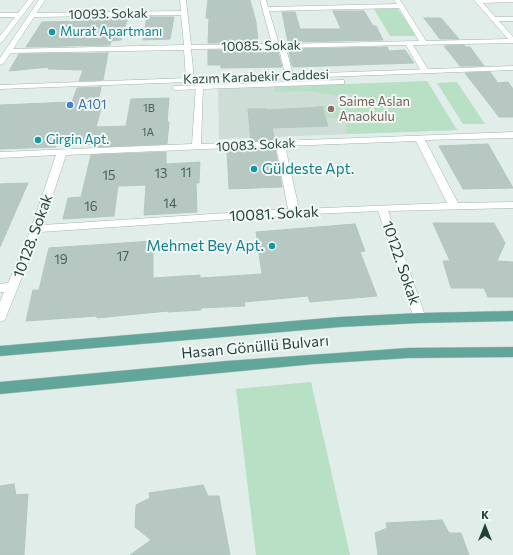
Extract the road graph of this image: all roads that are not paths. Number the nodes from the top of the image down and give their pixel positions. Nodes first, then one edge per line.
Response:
1 (31, 0) edge
2 (42, 0) edge
3 (182, 0) edge
4 (263, 0) edge
5 (397, 0) edge
6 (477, 0) edge
7 (513, 0) edge
8 (401, 6) junction
9 (266, 9) junction
10 (183, 13) junction
11 (0, 15) edge
12 (20, 15) junction
13 (33, 15) junction
14 (494, 19) junction
15 (513, 19) edge
16 (0, 41) edge
17 (513, 41) edge
18 (408, 43) junction
19 (424, 43) junction
20 (279, 46) junction
21 (186, 48) junction
22 (8, 51) junction
23 (0, 63) edge
24 (513, 68) edge
25 (425, 71) junction
26 (289, 75) junction
27 (513, 76) edge
28 (190, 79) junction
29 (0, 87) edge
30 (199, 87) junction
31 (0, 94) edge
32 (513, 135) edge
33 (419, 138) junction
34 (280, 144) junction
35 (196, 147) junction
36 (62, 153) junction
37 (0, 155) edge
38 (513, 205) edge
39 (454, 206) junction
40 (382, 208) junction
41 (294, 212) junction
42 (36, 229) junction
43 (14, 287) junction
44 (0, 288) edge
45 (513, 316) edge
46 (0, 317) edge
47 (420, 318) junction
48 (0, 351) edge
49 (513, 352) edge
50 (0, 388) edge

1 - 12 street
2 - 13 street
3 - 10 street
4 - 9 street
5 - 8 street
6 - 7 street
6 - 14 street
8 - 9 street
8 - 19 street
9 - 20 street
10 - 13 street, 10093. Sokak
10 - 21 street
11 - 12 street
12 - 16 street
13 - 22 street
14 - 15 street
14 - 17 street
17 - 19 street, 10085. Sokak
18 - 19 street, 10085. Sokak
18 - 20 street, 10085. Sokak
18 - 25 street
20 - 21 street, 10085. Sokak
20 - 26 street
21 - 22 street, 10085. Sokak
21 - 28 street
22 - 23 street
24 - 25 street, Kazım Karabekir Caddesi
25 - 26 street, Kazım Karabekir Caddesi
26 - 28 street, Kazım Karabekir Caddesi
27 - 30 street, Kazım Karabekir Caddesi
28 - 29 street, Kazım Karabekir Caddesi
30 - 31 street, Kazım Karabekir Caddesi
30 - 35 street
32 - 33 street, 10083. Sokak
33 - 34 street, 10083. Sokak
33 - 39 street
34 - 35 street, 10083. Sokak
34 - 41 street
35 - 36 street, 10083. Sokak
36 - 37 street, 10083. Sokak
36 - 42 street, 10128. Sokak
38 - 39 street, 10081. Sokak
39 - 40 street, 10081. Sokak
40 - 41 street, 10081. Sokak
40 - 47 street, 10122. Sokak
41 - 42 street, 10081. Sokak
42 - 43 street, 10128. Sokak
43 - 44 street
43 - 46 street, 10128. Sokak
45 - 47 main road, Hasan Gönüllü Bulvarı
47 - 48 main road, Hasan Gönüllü Bulvarı
49 - 50 main road, Hasan Gönüllü Bulvarı

